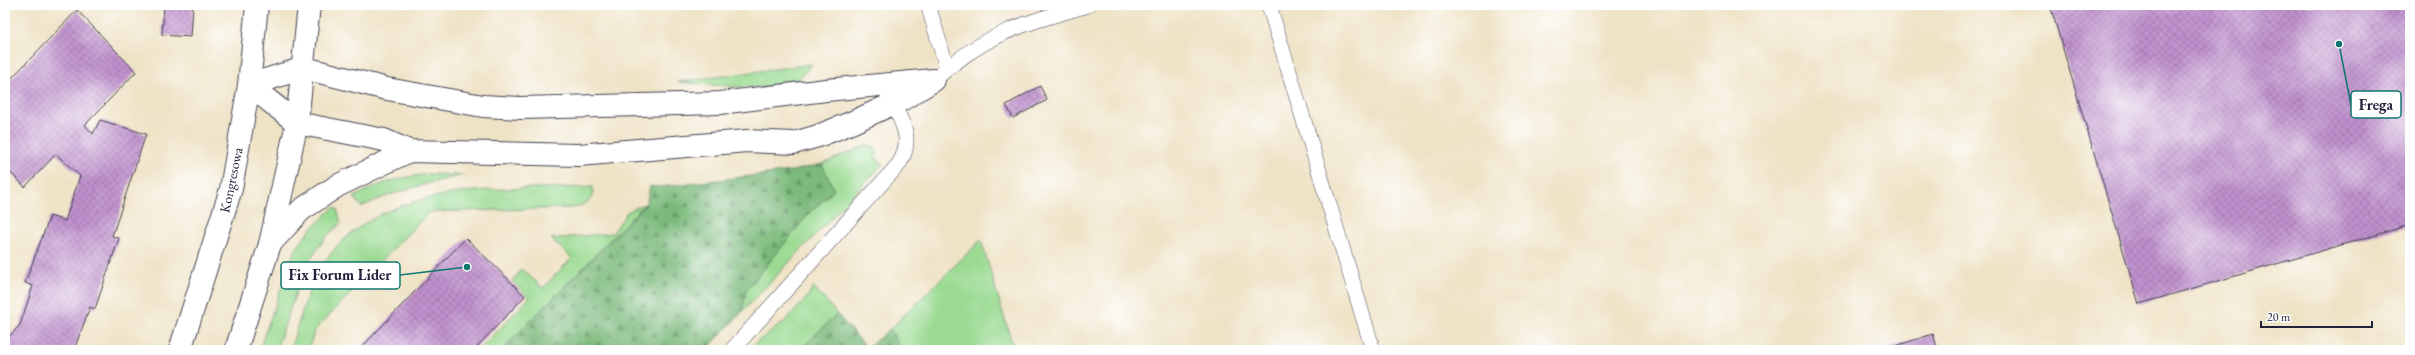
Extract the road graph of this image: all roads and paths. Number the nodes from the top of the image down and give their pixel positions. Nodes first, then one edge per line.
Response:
1 (256, 5) edge
2 (309, 5) edge
3 (928, 5) edge
4 (1088, 5) edge
5 (1269, 5) edge
6 (304, 68) junction
7 (940, 74) junction
8 (249, 84) junction
9 (882, 84) junction
10 (892, 103) junction
11 (297, 123) junction
12 (409, 151) junction
13 (270, 244) junction
14 (180, 350) edge
15 (236, 350) edge
16 (732, 350) edge
17 (1373, 350) edge

1 - 8 street, Kongresowa
2 - 6 street
3 - 7 lane
4 - 7 lane
5 - 17 lane
6 - 8 street
6 - 9 street
6 - 11 street
7 - 9 street
7 - 10 street
8 - 11 street
8 - 14 street, Kongresowa
9 - 10 lane
10 - 12 street
10 - 16 lane
11 - 12 street
11 - 13 street
12 - 13 street
13 - 15 street

